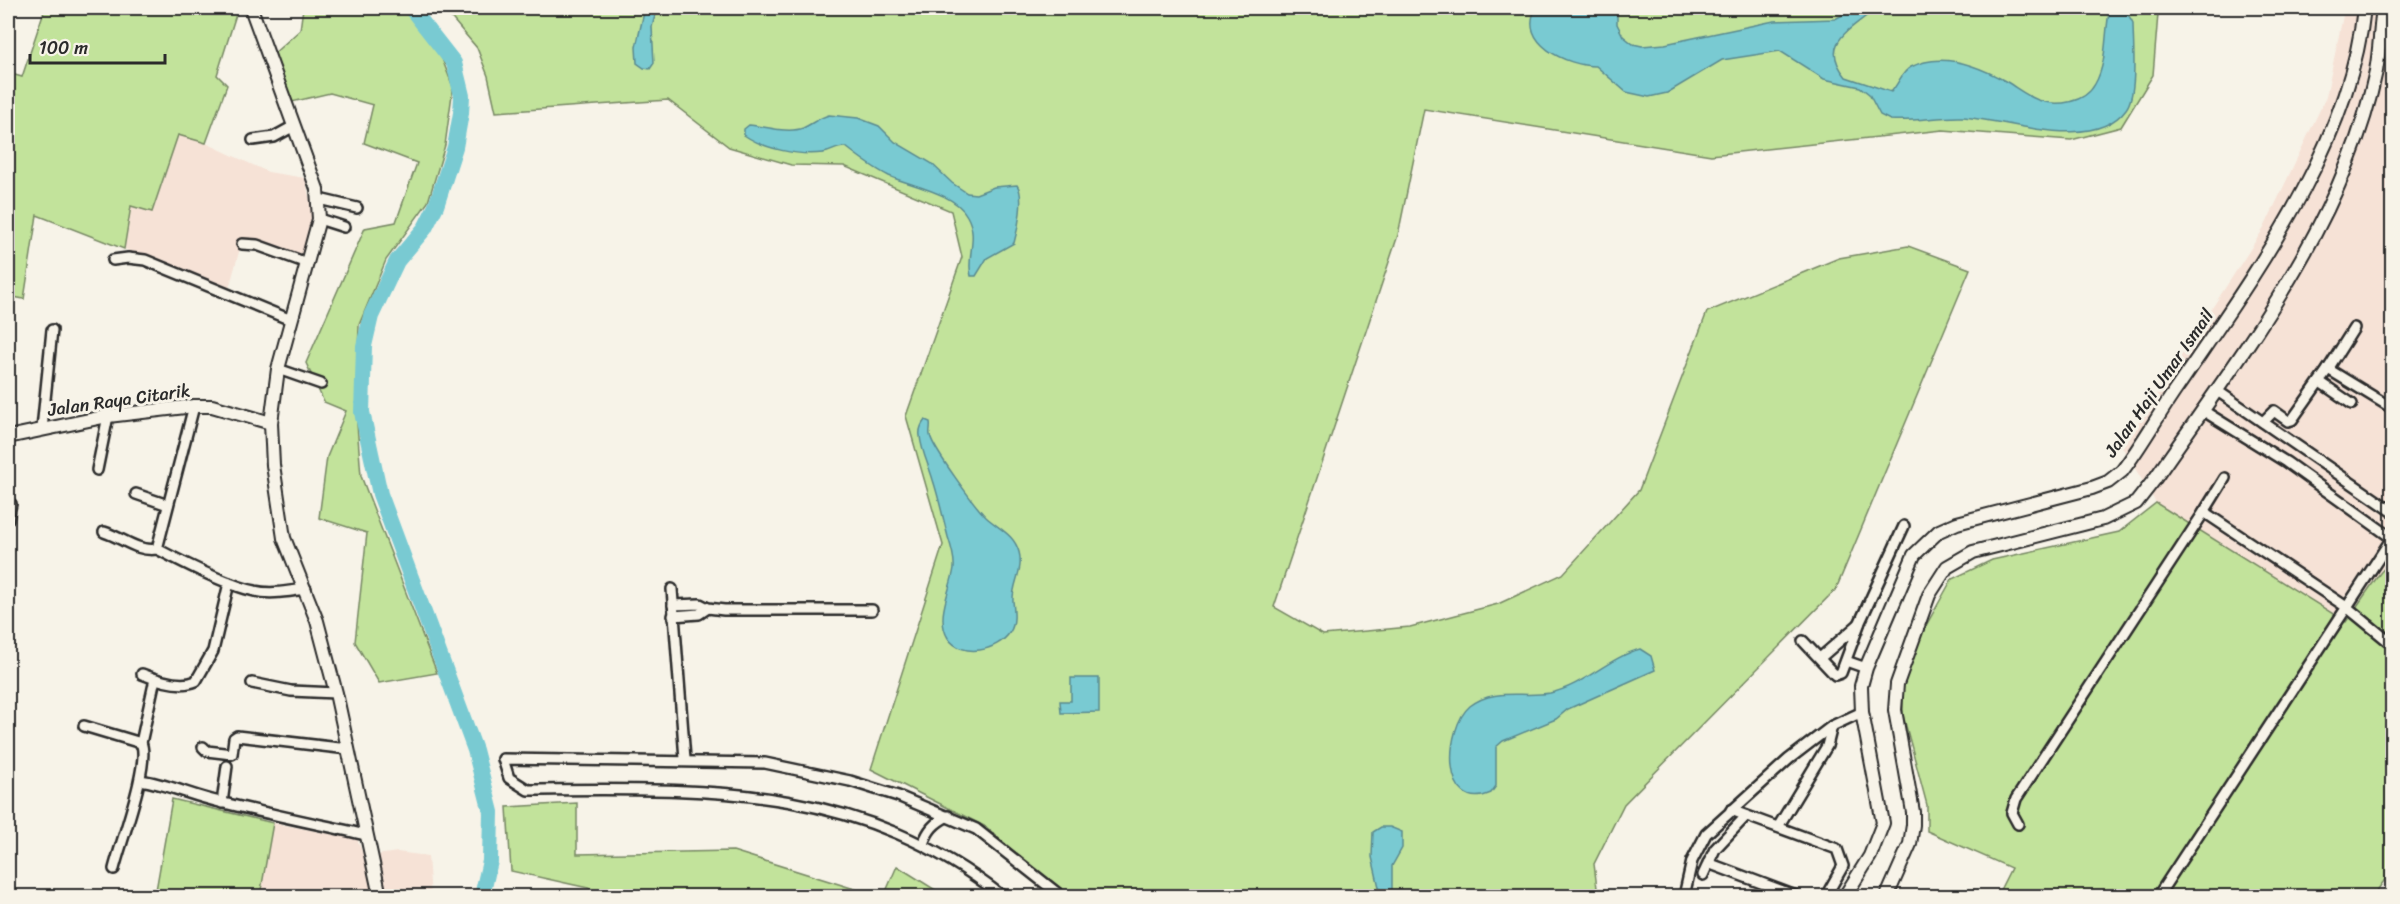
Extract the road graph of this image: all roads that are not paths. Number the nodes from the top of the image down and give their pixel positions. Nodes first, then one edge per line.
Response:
1 (251, 8) edge
2 (2364, 8) edge
3 (2383, 8) edge
4 (294, 126) junction
5 (253, 140) dead end
6 (319, 199) junction
7 (357, 208) dead end
8 (319, 219) junction
9 (344, 227) dead end
10 (242, 244) dead end
11 (113, 260) dead end
12 (307, 263) junction
13 (291, 320) junction
14 (2354, 328) dead end
15 (52, 330) dead end
16 (278, 369) junction
17 (2328, 369) junction
18 (2320, 382) junction
19 (321, 384) dead end
20 (2217, 390) junction
21 (2352, 404) dead end
22 (194, 406) junction
23 (2392, 408) edge
24 (2202, 410) junction
25 (108, 416) junction
26 (2263, 422) junction
27 (271, 423) junction
28 (42, 429) junction
29 (8, 437) edge
30 (97, 470) dead end
31 (2225, 478) dead end
32 (136, 494) dead end
33 (12, 503) edge
34 (168, 505) junction
35 (2392, 511) edge
36 (2204, 512) junction
37 (8, 519) edge
38 (1904, 526) dead end
39 (104, 532) dead end
40 (2392, 538) edge
41 (157, 549) junction
42 (229, 583) junction
43 (306, 589) junction
44 (672, 589) dead end
45 (2348, 608) junction
46 (673, 610) junction
47 (872, 610) dead end
48 (1860, 622) junction
49 (1803, 641) dead end
50 (2392, 644) edge
51 (1820, 658) junction
52 (1846, 661) junction
53 (1866, 668) junction
54 (142, 674) dead end
55 (155, 679) junction
56 (252, 683) dead end
57 (336, 693) junction
58 (1862, 712) junction
59 (84, 726) dead end
60 (1832, 726) junction
61 (141, 743) junction
62 (202, 747) dead end
63 (348, 749) junction
64 (685, 759) junction
65 (227, 766) dead end
66 (140, 780) junction
67 (222, 803) junction
68 (1731, 810) junction
69 (948, 816) junction
70 (1746, 816) junction
71 (2019, 824) dead end
72 (1778, 827) junction
73 (366, 835) junction
74 (923, 844) junction
75 (1708, 863) junction
76 (114, 869) dead end
77 (1703, 875) dead end
78 (380, 897) edge
79 (1002, 897) edge
80 (1061, 897) edge
81 (1684, 897) edge
82 (1796, 897) edge
83 (1826, 897) edge
84 (1845, 897) edge
85 (1887, 897) edge
86 (2158, 897) edge

1 - 4 main road
2 - 53 main road, Jalan Haji Umar Ismail
3 - 20 main road
4 - 5 street
4 - 6 main road
6 - 7 street
6 - 8 main road
8 - 9 street
8 - 12 main road
10 - 12 street
11 - 13 street
12 - 13 main road
13 - 16 main road
14 - 17 street
15 - 28 street
16 - 19 street
16 - 27 main road
17 - 18 street
17 - 23 street
18 - 21 street
18 - 26 street
20 - 24 main road
20 - 26 street
22 - 25 main road, Jalan Raya Citarik
22 - 27 main road, Jalan Raya Citarik
22 - 34 street
24 - 40 street
24 - 85 main road
25 - 28 main road, Jalan Raya Citarik
25 - 30 street
26 - 35 street
27 - 43 main road
28 - 29 main road, Jalan Raya Citarik
31 - 36 street
32 - 34 street
33 - 37 street
34 - 41 street
36 - 45 street
36 - 71 street
38 - 48 street
39 - 41 street
40 - 45 street
41 - 42 street
42 - 43 street
42 - 55 street
43 - 57 main road
44 - 46 street
45 - 50 street
45 - 86 street
46 - 47 street
46 - 64 street
48 - 51 street
48 - 52 street
49 - 51 street
51 - 52 street
52 - 53 street
53 - 58 main road, Jalan Haji Umar Ismail
54 - 55 street
55 - 61 street
56 - 57 street
57 - 63 main road
58 - 60 street
58 - 84 main road, Jalan Haji Umar Ismail
59 - 61 street
60 - 68 street
60 - 72 street
61 - 66 street
62 - 63 street
63 - 73 main road
64 - 69 street
64 - 74 street
65 - 67 street
66 - 67 street
66 - 76 street
67 - 73 street
68 - 70 street
68 - 81 street
69 - 74 street
69 - 80 street
70 - 72 street
70 - 75 street
72 - 83 street
73 - 78 main road
74 - 79 street
75 - 77 street
75 - 82 street

